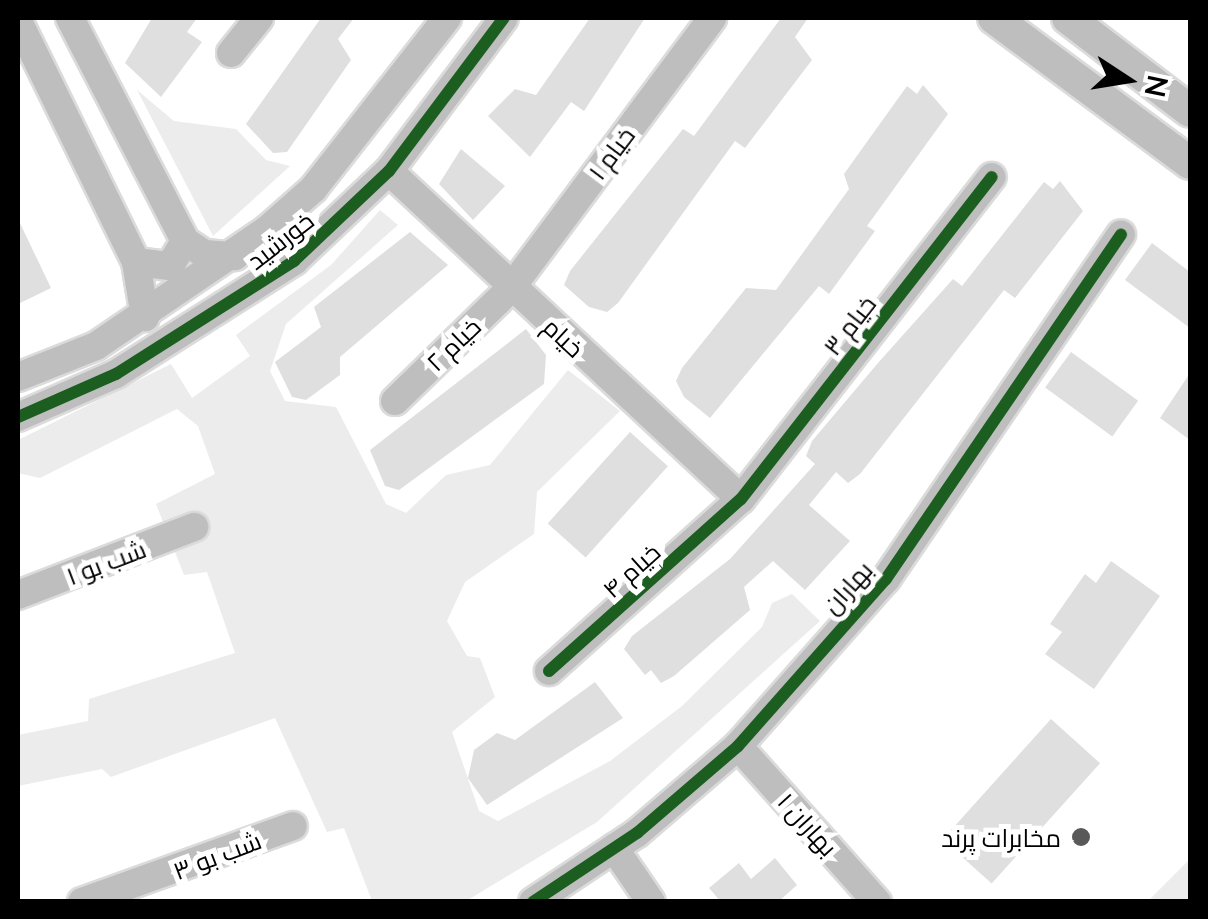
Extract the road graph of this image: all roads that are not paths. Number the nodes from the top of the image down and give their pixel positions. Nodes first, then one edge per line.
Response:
1 (70, 18) edge
2 (258, 18) edge
3 (446, 18) edge
4 (504, 18) edge
5 (712, 18) edge
6 (994, 18) edge
7 (1068, 18) edge
8 (18, 21) edge
9 (483, 48) junction
10 (231, 53) dead end
11 (1190, 112) edge
12 (1190, 163) edge
13 (389, 171) junction
14 (992, 178) dead end
15 (1121, 234) dead end
16 (185, 241) junction
17 (235, 256) junction
18 (136, 262) junction
19 (511, 288) junction
20 (144, 316) junction
21 (18, 377) edge
22 (395, 401) dead end
23 (18, 417) edge
24 (741, 500) junction
25 (194, 527) dead end
26 (18, 595) edge
27 (549, 671) dead end
28 (738, 746) junction
29 (293, 826) dead end
30 (614, 848) junction
31 (82, 902) edge
32 (533, 902) edge
33 (650, 902) edge
34 (877, 902) edge

1 - 16 street
2 - 10 street
3 - 9 street
3 - 17 street, خورشید
4 - 9 street, خورشید
5 - 19 street, خیام ۱
6 - 12 main road
7 - 11 main road
8 - 18 street
9 - 13 street, خورشید
13 - 19 street, خیام
13 - 23 street, خورشید
14 - 24 street, خیام ۳
15 - 28 street, بهاران
16 - 17 street
16 - 18 street
17 - 20 street, خورشید
18 - 20 street
19 - 22 street, خیام ۲
19 - 24 street, خیام
20 - 21 street, خورشید
24 - 27 street, خیام ۴
25 - 26 street, شب بو ۱
28 - 30 street, بهاران
28 - 34 street, بهاران ۱
29 - 31 street, شب بو ۳
30 - 32 street, بهاران
30 - 33 street

